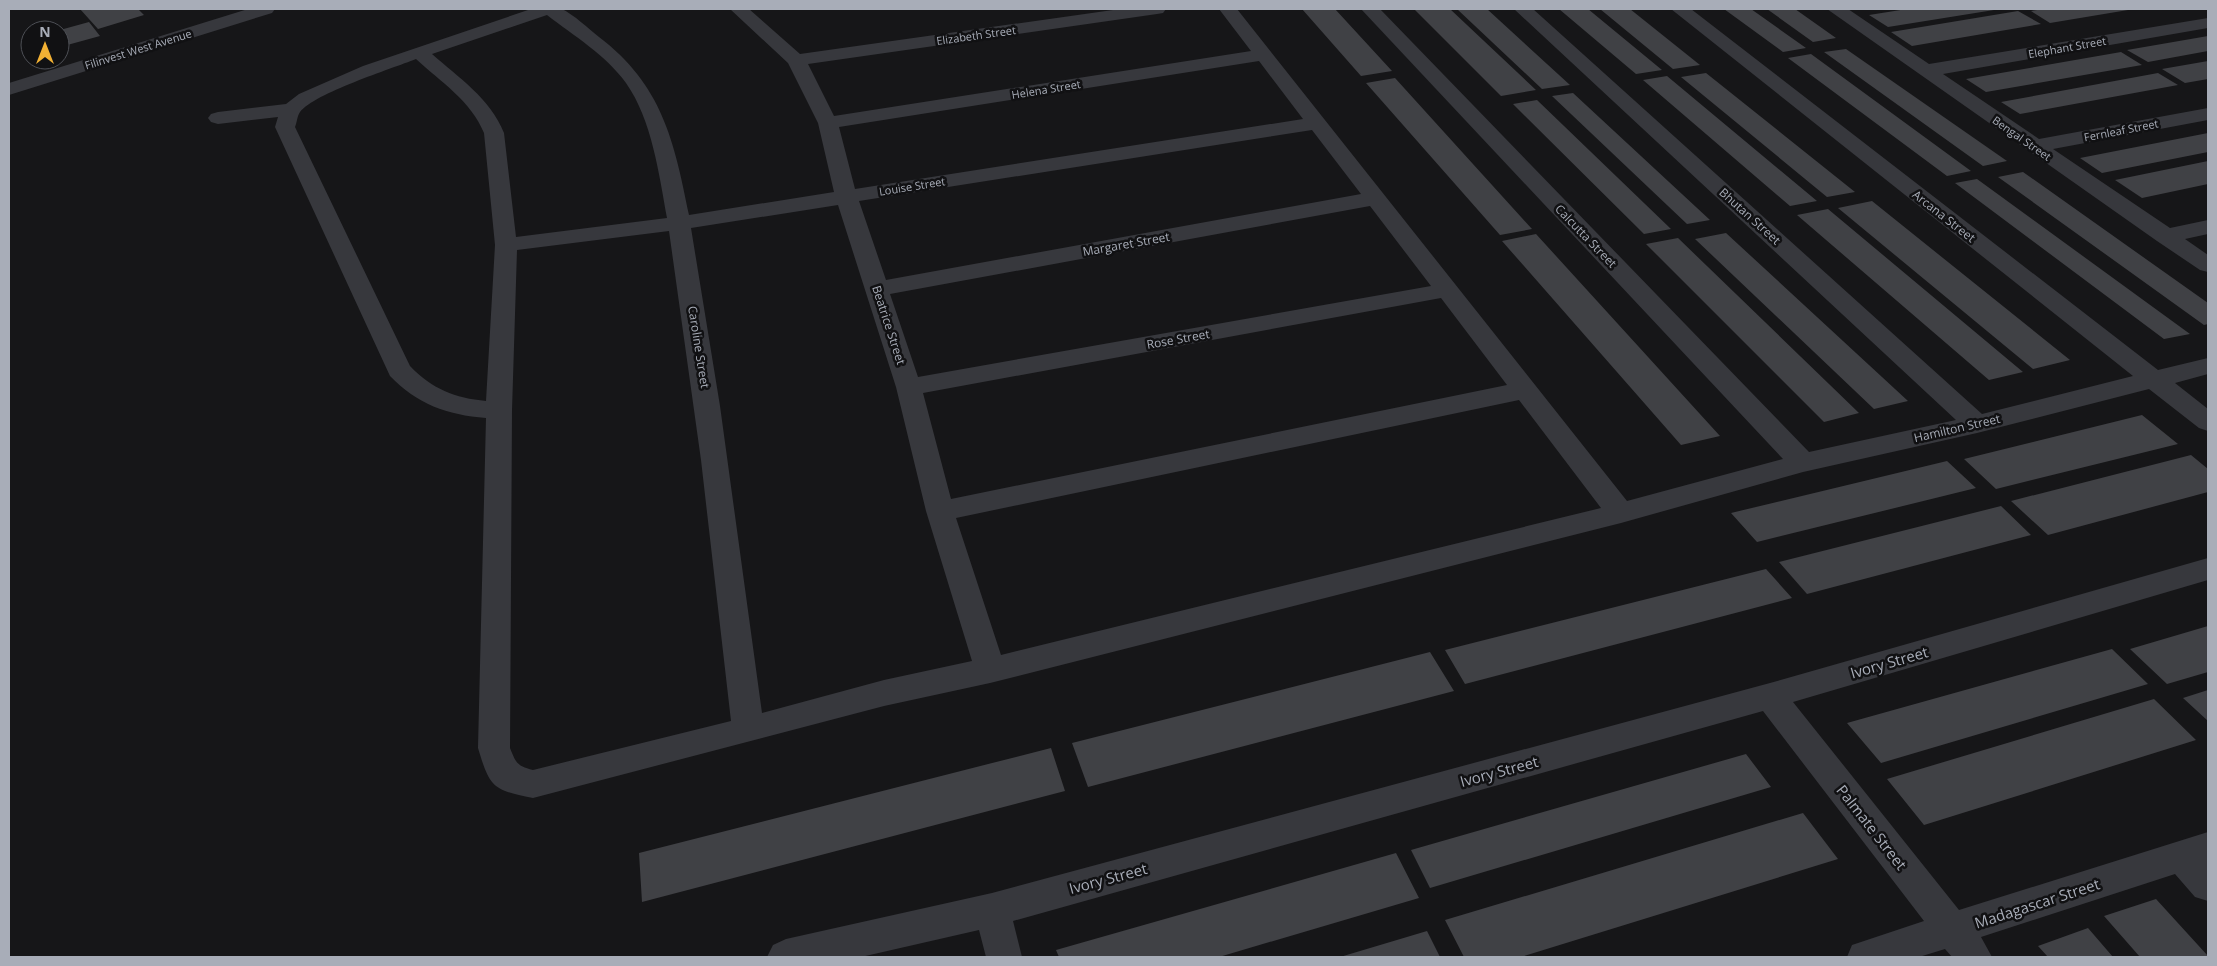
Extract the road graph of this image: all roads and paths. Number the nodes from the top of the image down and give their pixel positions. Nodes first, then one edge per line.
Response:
1 (266, 9) edge
2 (549, 9) edge
3 (739, 9) edge
4 (1157, 9) edge
5 (1228, 9) edge
6 (1370, 9) edge
7 (1523, 9) edge
8 (1680, 9) edge
9 (1836, 9) edge
10 (2196, 9) edge
11 (2208, 12) edge
12 (2208, 23) edge
13 (419, 52) junction
14 (1264, 55) junction
15 (796, 60) junction
16 (1925, 71) junction
17 (9, 89) edge
18 (292, 108) junction
19 (2208, 114) edge
20 (218, 118) dead end
21 (828, 123) junction
22 (1317, 123) junction
23 (2034, 146) junction
24 (846, 196) junction
25 (1376, 198) junction
26 (679, 223) junction
27 (2208, 227) edge
28 (2165, 236) junction
29 (506, 245) junction
30 (2208, 265) edge
31 (877, 289) junction
32 (1447, 290) junction
33 (2208, 366) edge
34 (2153, 379) junction
35 (909, 388) junction
36 (1525, 390) junction
37 (499, 410) junction
38 (2208, 422) edge
39 (1977, 424) junction
40 (1802, 464) junction
41 (940, 511) junction
42 (1621, 512) junction
43 (2208, 570) edge
44 (990, 670) junction
45 (1770, 696) junction
46 (748, 730) junction
47 (2195, 852) edge
48 (2208, 885) edge
49 (992, 910) junction
50 (1952, 930) junction
51 (786, 957) edge
52 (1004, 957) edge
53 (1865, 957) edge
54 (1974, 957) edge

1 - 17 street, Filinvest West Avenue
2 - 13 street
2 - 26 street, Caroline Street
3 - 15 street, Beatrice Street
4 - 15 street, Elizabeth Street
5 - 14 street
6 - 40 street, Calcutta Street
7 - 39 street, Bhutan Street
8 - 34 street, Arcana Street
9 - 16 street, Bengal Street
10 - 11 street
12 - 16 street, Elephant Street
13 - 18 street
13 - 29 street
14 - 21 street, Helena Street
14 - 22 street
15 - 21 street, Beatrice Street
16 - 23 street, Bengal Street
18 - 20 street
18 - 37 street
19 - 23 street, Fernleaf Street
21 - 24 street, Beatrice Street
22 - 24 street, Louise Street
22 - 25 street
23 - 28 street, Bengal Street
24 - 26 street, Louise Street
24 - 31 street, Beatrice Street
25 - 31 street, Margaret Street
25 - 32 street
26 - 29 street, Louise Street
26 - 46 street, Caroline Street
27 - 28 street
28 - 30 street, Bengal Street
29 - 37 street
31 - 35 street, Beatrice Street
32 - 35 street, Rose Street
32 - 36 street
33 - 34 street, Hamilton Street
34 - 38 street, Arcana Street
34 - 39 street, Hamilton Street
35 - 41 street, Beatrice Street
36 - 41 street
36 - 42 street
37 - 46 street, Hamilton Street
39 - 40 street, Hamilton Street
40 - 42 street, Hamilton Street
41 - 44 street, Beatrice Street
42 - 44 street, Hamilton Street
43 - 45 street, Ivory Street
44 - 46 street, Hamilton Street
45 - 49 street, Ivory Street
45 - 50 street, Palmate Street
47 - 48 street
47 - 50 street, Madagascar Street
49 - 51 street, Ivory Street
49 - 52 street
50 - 53 street, Madagascar Street
50 - 54 street, Palmate Street

